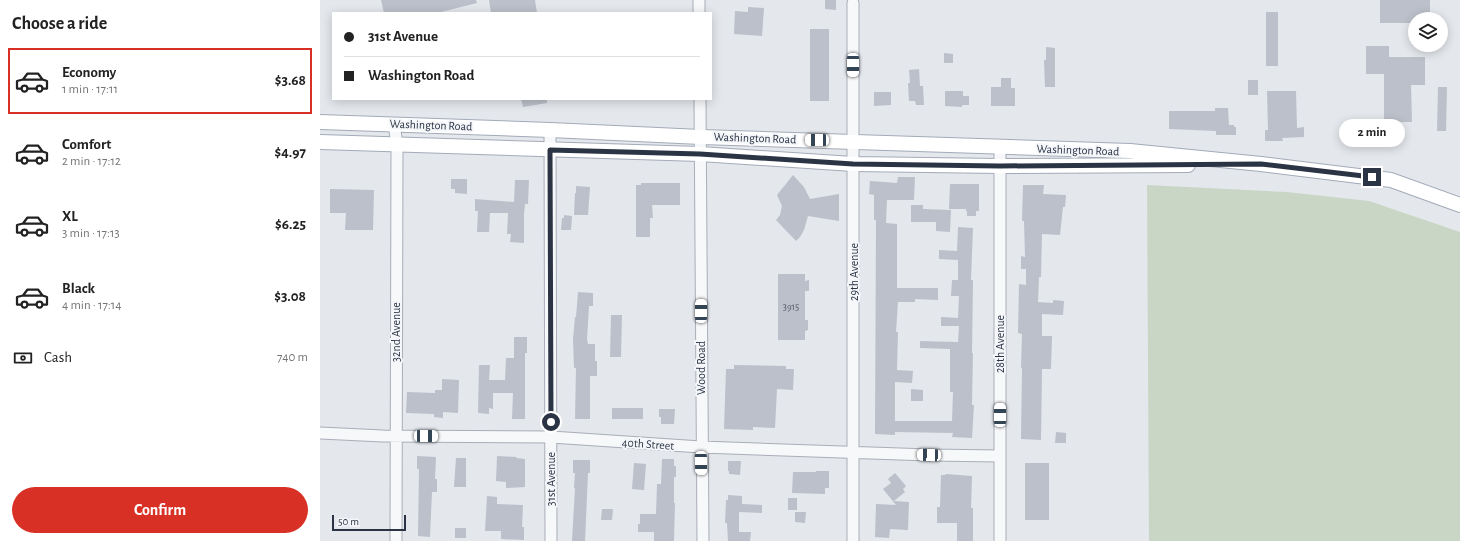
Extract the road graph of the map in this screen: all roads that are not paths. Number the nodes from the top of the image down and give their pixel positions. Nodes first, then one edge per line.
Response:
1 (698, 0) edge
2 (853, 3) dead end
3 (699, 12) edge
4 (700, 100) edge
5 (323, 122) edge
6 (394, 124) junction
7 (550, 130) junction
8 (701, 137) junction
9 (323, 142) edge
10 (853, 142) junction
11 (397, 145) junction
12 (1000, 147) junction
13 (550, 150) junction
14 (700, 154) junction
15 (853, 164) junction
16 (1261, 164) junction
17 (1000, 166) junction
18 (1460, 205) edge
19 (320, 433) edge
20 (396, 436) junction
21 (551, 437) junction
22 (701, 447) junction
23 (853, 452) junction
24 (1000, 456) junction
25 (396, 541) edge
26 (551, 541) edge
27 (703, 541) edge
28 (853, 541) edge
29 (1000, 541) edge

1 - 3 street
2 - 10 street, 29th Avenue
4 - 8 street, Wood Road
5 - 6 main road, Washington Road
5 - 9 main road
6 - 7 main road, Washington Road
6 - 11 street, 32nd Avenue
7 - 8 main road, Washington Road
7 - 13 street, 31st Avenue
8 - 10 main road, Washington Road
8 - 14 street, Wood Road
9 - 11 main road, Washington Road
10 - 12 main road, Washington Road
10 - 15 street, 29th Avenue
11 - 13 main road, Washington Road
11 - 20 street, 32nd Avenue
12 - 16 main road, Washington Road
12 - 17 street, 28th Avenue
13 - 14 main road, Washington Road
13 - 21 street, 31st Avenue
14 - 15 main road, Washington Road
14 - 22 street, Wood Road
15 - 17 main road, Washington Road
15 - 23 street, 29th Avenue
16 - 17 main road, Washington Road
16 - 18 main road, Washington Road
17 - 24 street, 28th Avenue
19 - 20 street, 40th Street
20 - 21 street, 40th Street
20 - 25 street, 32nd Avenue
21 - 22 street, 40th Street
21 - 26 street, 31st Avenue
22 - 23 street, 40th Street
22 - 27 street, Wood Road
23 - 24 street, 40th Street
23 - 28 street, 29th Avenue
24 - 29 street, 28th Avenue

